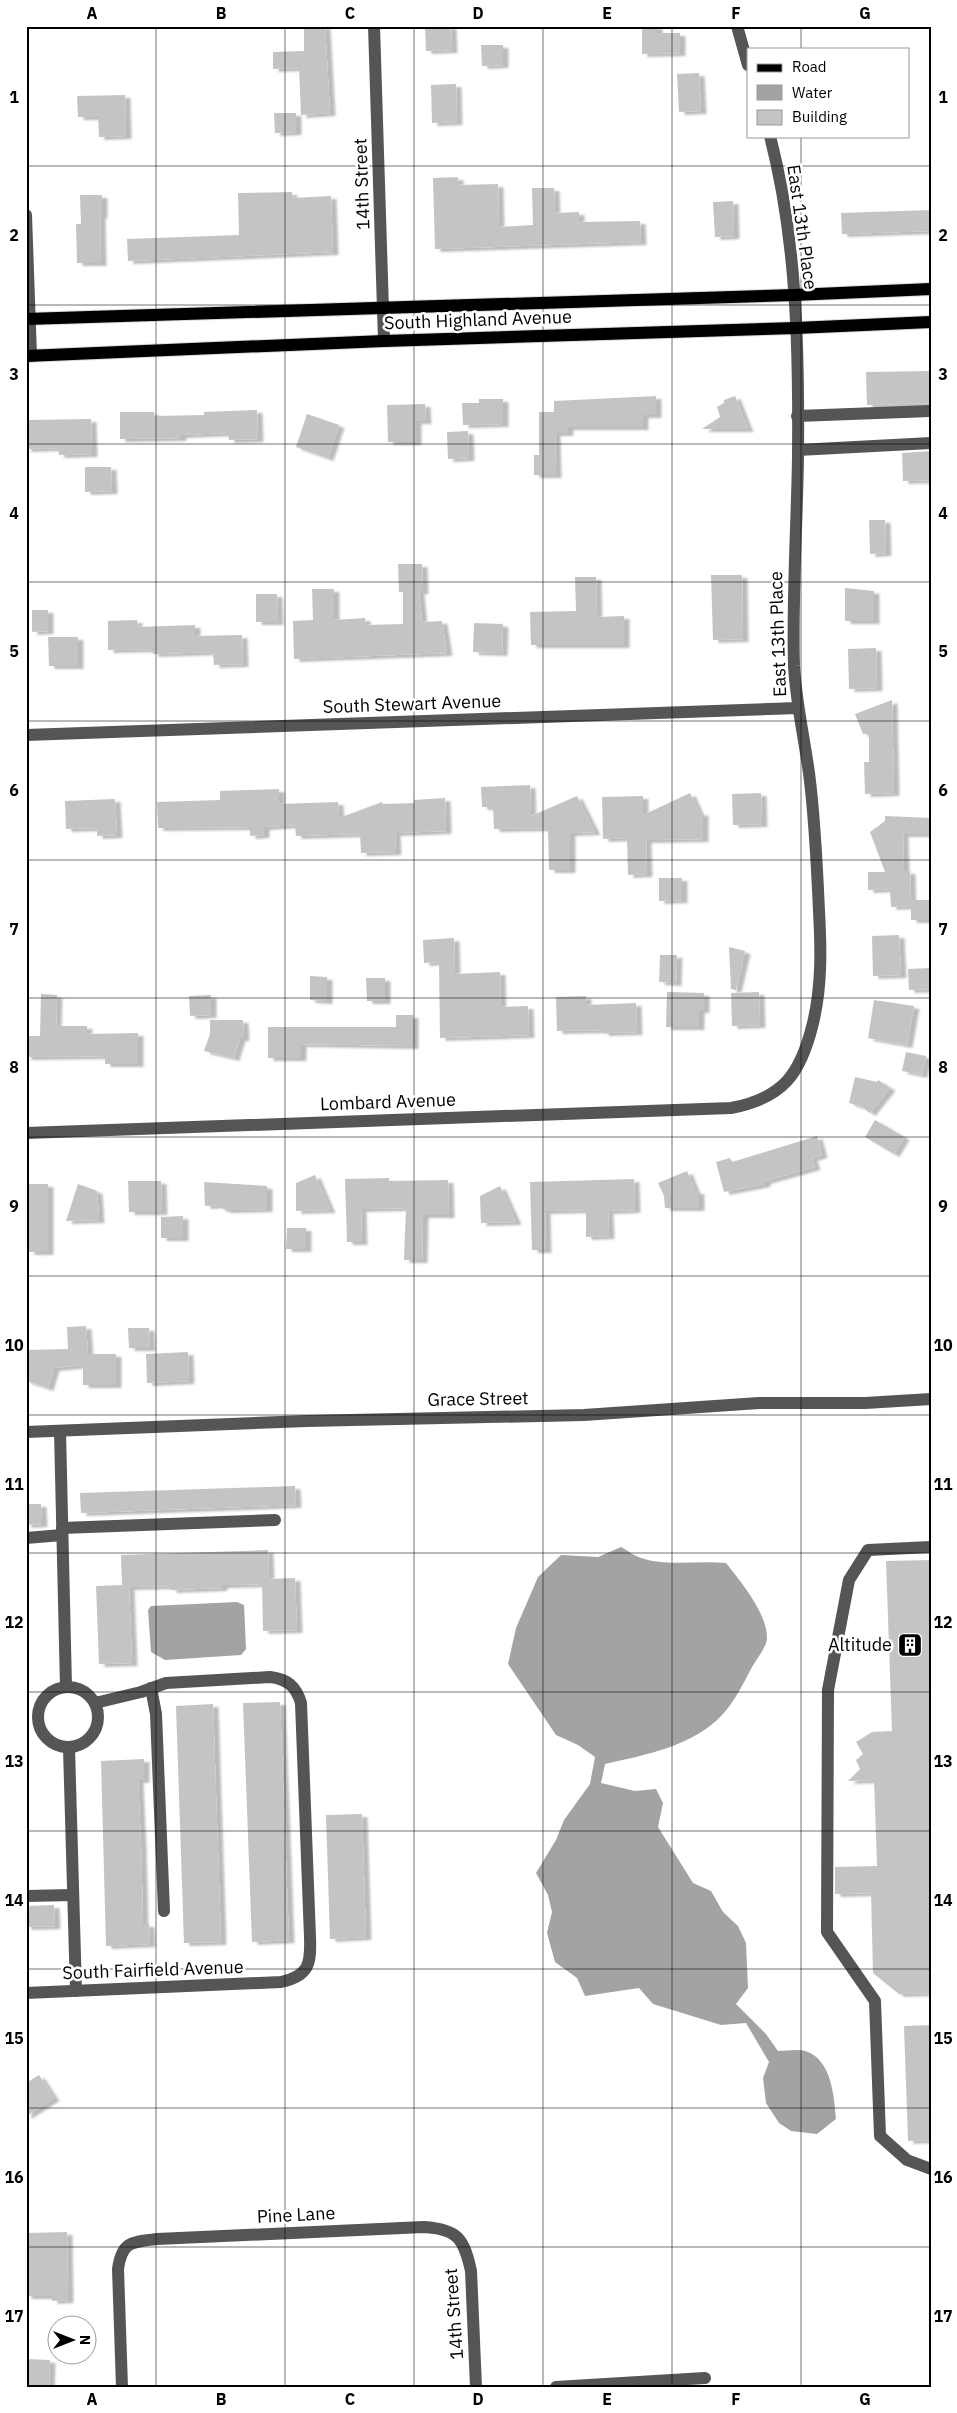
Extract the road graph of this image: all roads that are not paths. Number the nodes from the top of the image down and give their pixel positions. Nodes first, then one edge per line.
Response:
1 (374, 26) edge
2 (737, 26) edge
3 (747, 61) edge
4 (770, 138) edge
5 (26, 215) edge
6 (931, 289) edge
7 (794, 295) junction
8 (384, 308) junction
9 (28, 319) edge
10 (931, 322) edge
11 (796, 328) junction
12 (384, 341) junction
13 (29, 356) edge
14 (931, 411) edge
15 (797, 416) junction
16 (931, 443) edge
17 (798, 450) junction
18 (798, 708) junction
19 (26, 735) edge
20 (752, 1104) joint
21 (26, 1133) edge
22 (931, 1399) edge
23 (60, 1431) junction
24 (26, 1432) edge
25 (275, 1520) dead end
26 (62, 1532) junction
27 (26, 1538) edge
28 (931, 1547) edge
29 (66, 1687) junction
30 (151, 1688) junction
31 (95, 1703) junction
32 (69, 1748) junction
33 (73, 1895) junction
34 (26, 1896) edge
35 (164, 1911) dead end
36 (76, 1991) junction
37 (26, 1993) edge
38 (931, 2169) edge
39 (461, 2240) joint
40 (705, 2378) dead end
41 (122, 2387) edge
42 (476, 2387) edge
43 (556, 2387) edge

1 - 8 street, 14th Street
2 - 3 street
4 - 7 street, East 13th Place
5 - 9 street
6 - 7 main road, South Highland Avenue
7 - 8 main road, South Highland Avenue
7 - 11 street, East 13th Place
8 - 9 main road, South Highland Avenue
8 - 12 street, 14th Street
9 - 13 street
10 - 11 main road, South Highland Avenue
11 - 12 main road, South Highland Avenue
11 - 15 street, East 13th Place
12 - 13 main road, South Highland Avenue
14 - 15 street
15 - 17 street, East 13th Place
16 - 17 street
17 - 18 street, East 13th Place
18 - 19 street, South Stewart Avenue
18 - 20 street, East 13th Place
20 - 21 street, Lombard Avenue
22 - 23 street, Grace Street
23 - 24 street, Grace Street
23 - 26 street
25 - 26 street
26 - 27 street
26 - 29 street
28 - 38 street
29 - 31 street
29 - 32 street
30 - 31 street
30 - 35 street
30 - 36 street, South Fairfield Avenue
31 - 32 street
32 - 33 street
33 - 34 street
33 - 36 street
36 - 37 street, South Fairfield Avenue
39 - 41 street, Pine Lane
39 - 42 street, 14th Street
40 - 43 street

